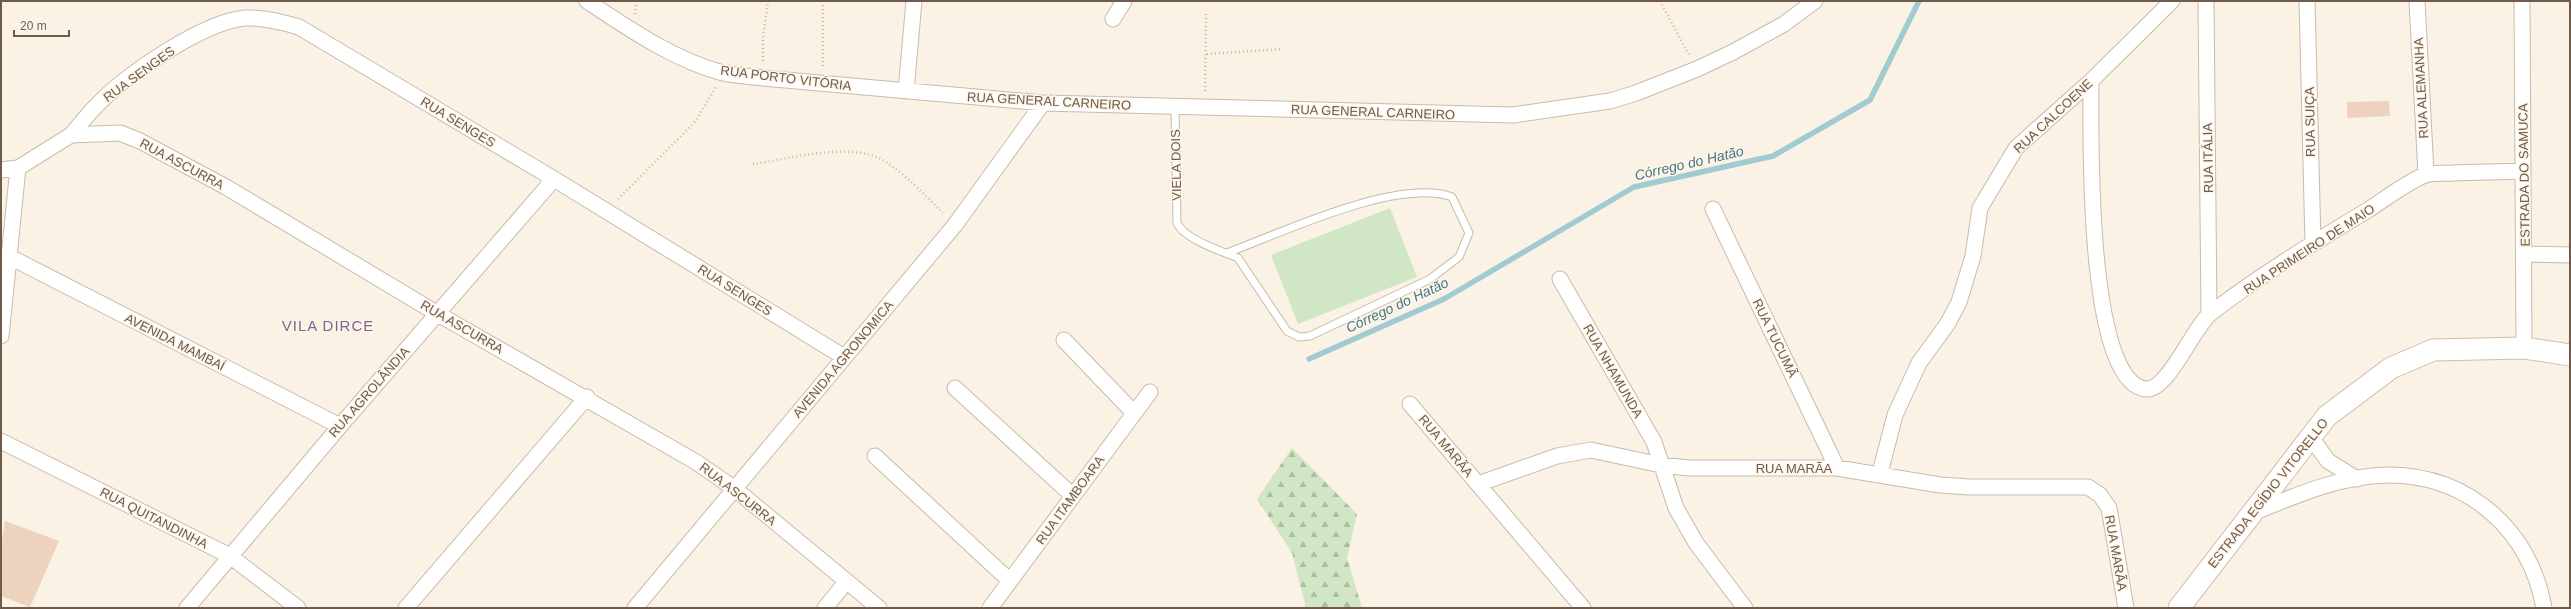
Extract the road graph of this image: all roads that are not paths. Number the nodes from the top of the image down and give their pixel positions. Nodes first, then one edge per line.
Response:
1 (587, 1) edge
2 (914, 1) edge
3 (1124, 1) edge
4 (1814, 1) edge
5 (2172, 1) edge
6 (2206, 1) edge
7 (2307, 1) edge
8 (2417, 1) edge
9 (2522, 1) edge
10 (1113, 19) dead end
11 (2091, 81) junction
12 (906, 91) junction
13 (1043, 103) junction
14 (1175, 107) junction
15 (71, 135) junction
16 (18, 168) junction
17 (1, 170) edge
18 (2523, 171) junction
19 (2426, 174) junction
20 (554, 179) junction
21 (1713, 209) dead end
22 (2313, 244) junction
23 (1227, 253) junction
24 (2525, 254) junction
25 (2570, 254) edge
26 (10, 258) junction
27 (1560, 278) dead end
28 (438, 314) junction
29 (2209, 315) junction
30 (1, 336) edge
31 (1064, 340) dead end
32 (2524, 348) junction
33 (2570, 355) edge
34 (844, 357) junction
35 (955, 388) dead end
36 (1150, 392) dead end
37 (587, 397) junction
38 (1410, 404) dead end
39 (1134, 413) junction
40 (340, 426) junction
41 (2310, 436) junction
42 (1, 441) edge
43 (875, 456) dead end
44 (1661, 465) junction
45 (1838, 468) junction
46 (1880, 473) junction
47 (2357, 479) junction
48 (1478, 484) junction
49 (735, 489) junction
50 (1073, 496) junction
51 (2251, 513) junction
52 (230, 556) junction
53 (1010, 581) junction
54 (846, 582) junction
55 (2544, 607) edge
56 (188, 608) edge
57 (298, 608) edge
58 (406, 608) edge
59 (635, 608) edge
60 (825, 608) edge
61 (879, 608) edge
62 (990, 608) edge
63 (1583, 608) edge
64 (1745, 608) edge
65 (2126, 608) edge
66 (2179, 608) edge

1 - 12 street, RUA PORTO VITÓRIA
2 - 12 street
3 - 10 street
4 - 14 street, RUA GENERAL CARNEIRO
5 - 11 street, RUA CALCOENE
6 - 29 street, RUA ITÁLIA
7 - 22 street, RUA SUIÇA
8 - 19 street, RUA ALEMANHA
9 - 18 street, ESTRADA DO SAMUCA
11 - 29 street, RUA PRIMEIRO DE MAIO
11 - 46 street, RUA CALCOENE
12 - 13 street, RUA GENERAL CARNEIRO
13 - 14 street, RUA GENERAL CARNEIRO
13 - 34 street, AVENIDA AGRONOMICA
14 - 23 lane, VIELA DOIS
15 - 16 street, RUA ASCURRA
15 - 20 street, RUA SENGES
15 - 28 street, RUA ASCURRA
16 - 17 street
16 - 26 street
18 - 19 street
18 - 24 street, ESTRADA DO SAMUCA
19 - 22 street, RUA PRIMEIRO DE MAIO
20 - 28 street, RUA AGROLÂNDIA
20 - 34 street, RUA SENGES
21 - 45 street, RUA TUCUMÃ
22 - 29 street, RUA PRIMEIRO DE MAIO
23 - 23 lane
24 - 25 street
24 - 32 street, ESTRADA DO SAMUCA
26 - 30 street
26 - 40 street, AVENIDA MAMBAÍ
27 - 44 street, RUA NHAMUNDA
28 - 37 street, RUA ASCURRA
28 - 40 street, RUA AGROLÂNDIA
31 - 39 street
32 - 33 street, ESTRADA EGÍDIO VITORELLO
32 - 41 street, ESTRADA EGÍDIO VITORELLO
34 - 49 street, AVENIDA AGRONOMICA
35 - 50 street
36 - 39 street, RUA ITAMBOARA
37 - 49 street, RUA ASCURRA
37 - 58 street
38 - 48 street, RUA MARÃA
39 - 50 street, RUA ITAMBOARA
40 - 52 street, RUA AGROLÂNDIA
41 - 47 street
41 - 51 street, ESTRADA EGÍDIO VITORELLO
42 - 52 street, RUA QUITANDINHA
43 - 53 street
44 - 45 street, RUA MARÃA
44 - 48 street, RUA MARÃA
44 - 64 street, RUA NHAMUNDA
45 - 46 street, RUA MARÃA
46 - 65 street, RUA MARÃA
47 - 51 street
47 - 55 street
48 - 63 street
49 - 54 street, RUA ASCURRA
49 - 59 street, AVENIDA AGRONOMICA
50 - 53 street, RUA ITAMBOARA
51 - 66 street, ESTRADA EGÍDIO VITORELLO
52 - 56 street, RUA AGROLÂNDIA
52 - 57 street, RUA QUITANDINHA
53 - 62 street, RUA ITAMBOARA
54 - 60 street
54 - 61 street, RUA ASCURRA

